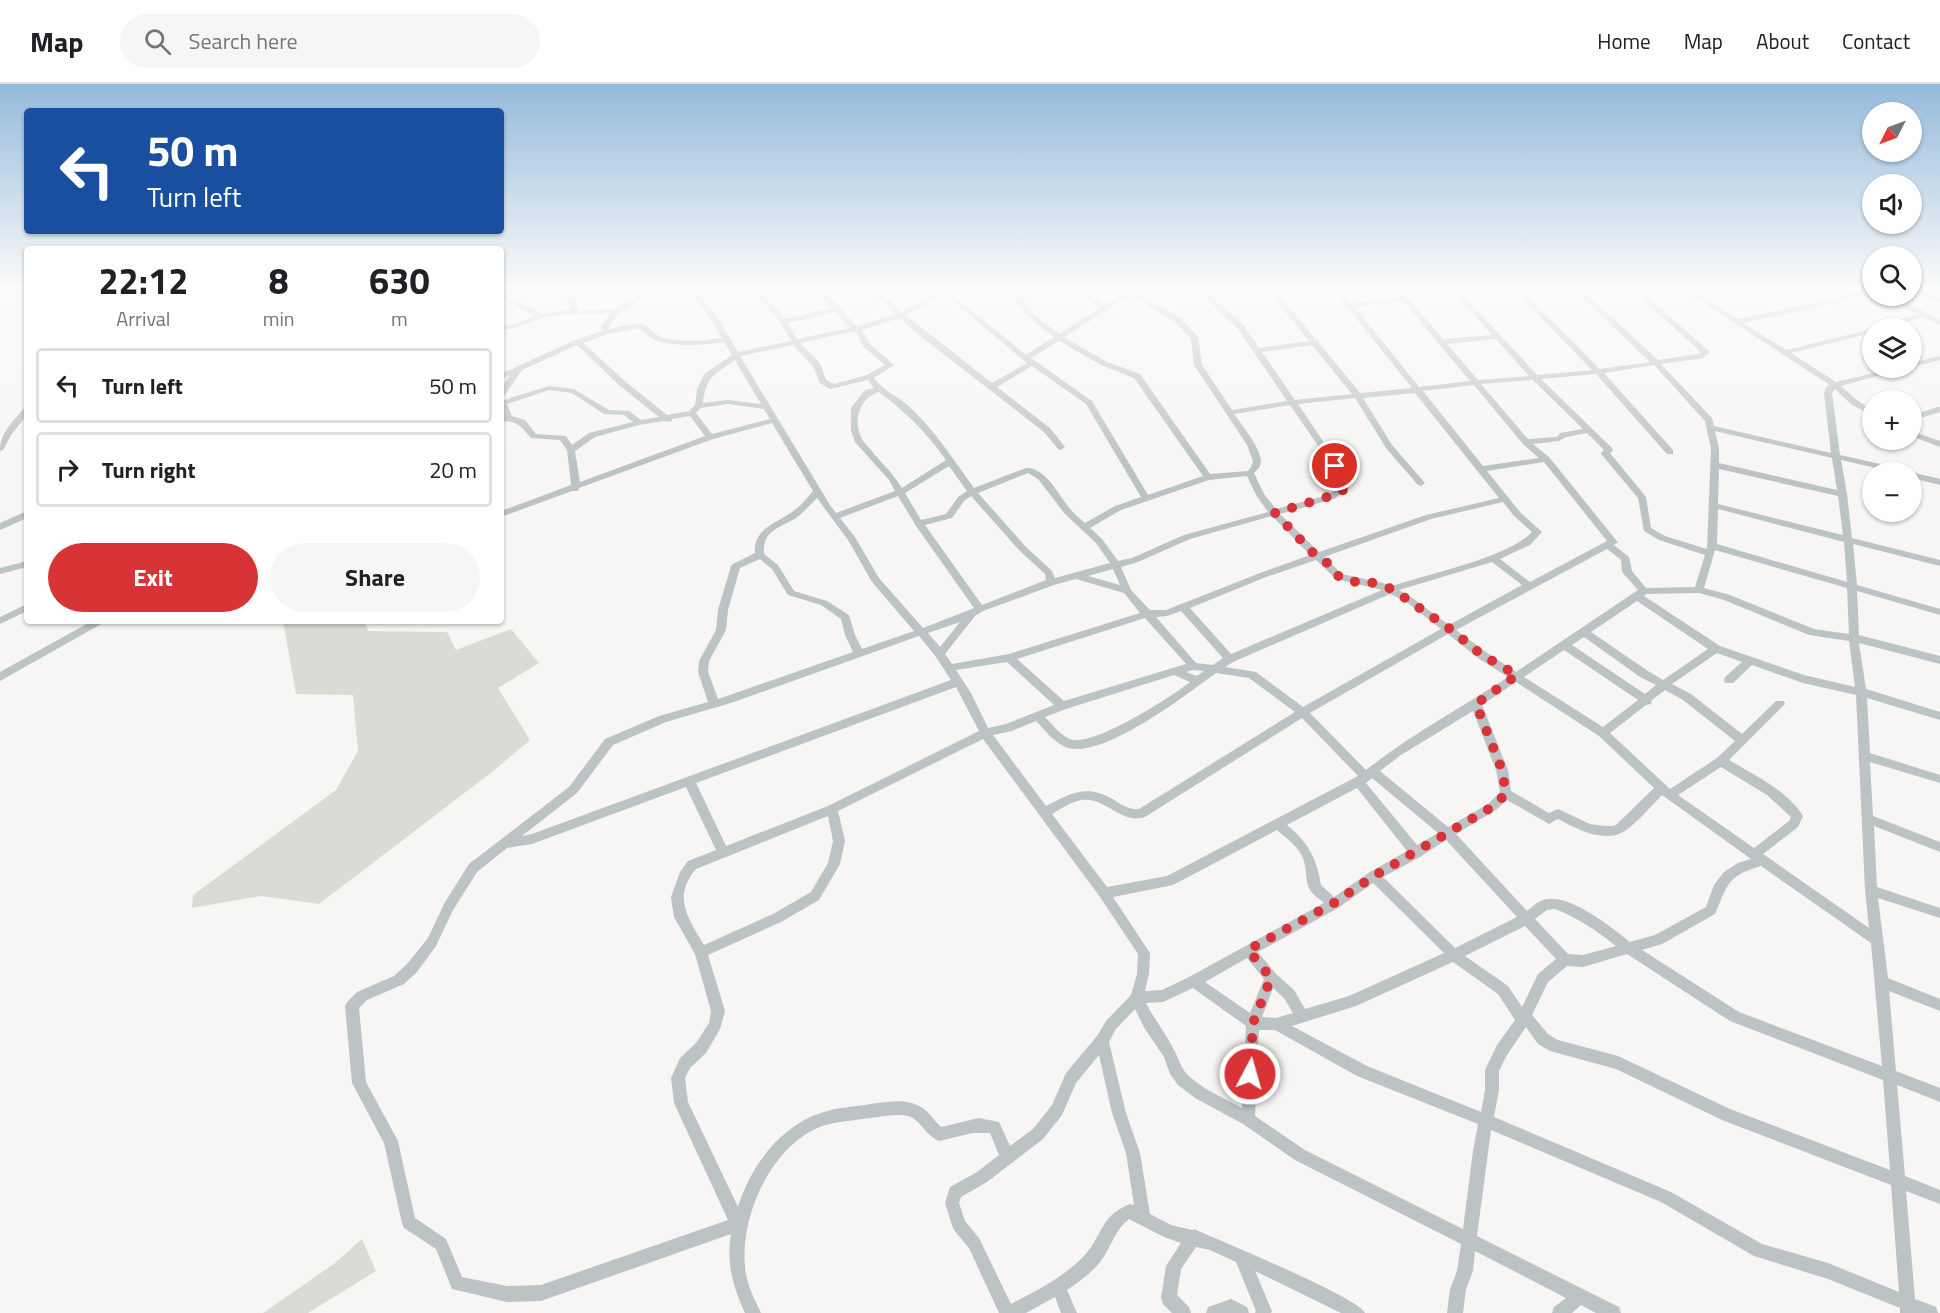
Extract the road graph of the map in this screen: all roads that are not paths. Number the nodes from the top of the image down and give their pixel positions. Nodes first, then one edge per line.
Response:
1 (566, 347) edge
2 (584, 347) edge
3 (730, 347) edge
4 (771, 347) edge
5 (800, 347) edge
6 (870, 347) edge
7 (941, 347) edge
8 (1014, 347) edge
9 (1045, 347) edge
10 (1076, 347) edge
11 (1196, 347) edge
12 (1254, 347) edge
13 (1281, 347) edge
14 (1320, 347) edge
15 (1384, 347) edge
16 (1444, 347) edge
17 (1506, 347) edge
18 (1574, 347) edge
19 (1639, 347) edge
20 (1701, 347) edge
21 (1775, 347) edge
22 (1807, 347) edge
23 (1257, 351) junction
24 (1784, 353) junction
25 (736, 355) junction
26 (1940, 358) edge
27 (1029, 360) junction
28 (1922, 362) edge
29 (1656, 363) junction
30 (519, 368) junction
31 (1598, 372) junction
32 (504, 376) edge
33 (870, 377) junction
34 (1535, 378) junction
35 (1863, 378) edge
36 (1473, 382) junction
37 (1835, 385) junction
38 (993, 386) junction
39 (879, 389) junction
40 (504, 390) edge
41 (1417, 390) junction
42 (1357, 395) junction
43 (1294, 402) junction
44 (504, 403) edge
45 (699, 406) junction
46 (766, 407) junction
47 (1862, 407) edge
48 (1940, 409) edge
49 (1232, 412) junction
50 (692, 413) junction
51 (24, 414) edge
52 (1922, 415) edge
53 (504, 419) edge
54 (668, 420) junction
55 (774, 420) junction
56 (639, 423) junction
57 (1711, 428) junction
58 (1589, 430) junction
59 (710, 437) junction
60 (1922, 437) edge
61 (1526, 442) junction
62 (1940, 444) edge
63 (1061, 447) dead end
64 (0, 448) edge
65 (571, 450) junction
66 (1671, 452) dead end
67 (1838, 456) junction
68 (1546, 459) junction
69 (949, 462) junction
70 (1862, 462) edge
71 (1714, 465) junction
72 (1483, 469) junction
73 (1250, 473) junction
74 (1208, 477) junction
75 (1922, 478) edge
76 (1940, 482) edge
77 (1421, 483) dead end
78 (575, 489) junction
79 (818, 491) junction
80 (972, 492) junction
81 (899, 493) junction
82 (1843, 494) junction
83 (1146, 499) junction
84 (1506, 500) junction
85 (1715, 506) junction
86 (504, 513) edge
87 (1275, 513) junction
88 (24, 515) edge
89 (836, 516) junction
90 (920, 524) junction
91 (0, 527) edge
92 (1085, 527) junction
93 (1847, 541) junction
94 (1609, 546) junction
95 (1711, 550) junction
96 (760, 555) junction
97 (1317, 557) junction
98 (1493, 558) junction
99 (1940, 563) edge
100 (24, 565) edge
101 (1116, 565) junction
102 (0, 571) edge
103 (1076, 575) junction
104 (1051, 582) junction
105 (1529, 586) junction
106 (1392, 589) junction
107 (1852, 589) junction
108 (1699, 590) junction
109 (1127, 591) junction
110 (1640, 594) junction
111 (1183, 608) junction
112 (24, 609) edge
113 (976, 612) junction
114 (1940, 612) edge
115 (1147, 614) junction
116 (0, 621) edge
117 (95, 624) edge
118 (1450, 629) junction
119 (1583, 631) junction
120 (920, 632) junction
121 (1856, 638) junction
122 (1563, 644) junction
123 (1716, 649) junction
124 (859, 654) junction
125 (940, 654) junction
126 (1009, 658) junction
127 (1229, 658) junction
128 (1751, 660) junction
129 (1940, 660) edge
130 (1193, 666) junction
131 (948, 668) junction
132 (1212, 669) junction
133 (1175, 671) junction
134 (1517, 675) junction
135 (0, 677) edge
136 (1729, 680) dead end
137 (1198, 681) junction
138 (957, 682) junction
139 (1666, 685) junction
140 (1861, 692) junction
141 (1647, 701) junction
142 (714, 703) junction
143 (1476, 704) junction
144 (1780, 704) dead end
145 (1062, 706) junction
146 (1303, 712) junction
147 (1940, 716) edge
148 (1038, 717) junction
149 (985, 732) junction
150 (1603, 733) junction
151 (1742, 740) junction
152 (1863, 755) junction
153 (1721, 761) junction
154 (1365, 776) junction
155 (1940, 779) edge
156 (690, 783) junction
157 (1665, 792) junction
158 (1506, 794) junction
159 (832, 809) junction
160 (1045, 812) junction
161 (1868, 819) junction
162 (1280, 825) junction
163 (1448, 834) junction
164 (505, 845) junction
165 (1940, 847) edge
166 (723, 852) junction
167 (1416, 853) junction
168 (1759, 857) junction
169 (1374, 876) junction
170 (1871, 890) junction
171 (1104, 893) junction
172 (1334, 903) junction
173 (1940, 913) edge
174 (1528, 918) junction
175 (1877, 940) junction
176 (1626, 947) junction
177 (1248, 950) junction
178 (701, 952) junction
179 (1454, 955) junction
180 (1565, 960) junction
181 (1271, 978) junction
182 (1194, 981) junction
183 (1882, 982) junction
184 (1137, 998) junction
185 (1940, 1005) edge
186 (1302, 1017) junction
187 (1523, 1020) junction
188 (1253, 1023) junction
189 (1276, 1024) junction
190 (1102, 1041) junction
191 (1890, 1078) junction
192 (1940, 1095) edge
193 (1248, 1119) junction
194 (1487, 1122) junction
195 (1007, 1155) junction
196 (1896, 1181) junction
197 (1940, 1197) edge
198 (1143, 1217) junction
199 (738, 1224) junction
200 (1194, 1237) junction
201 (1469, 1241) junction
202 (1241, 1257) junction
203 (1059, 1288) junction
204 (1579, 1298) junction
205 (1908, 1309) edge
206 (753, 1313) edge
207 (1008, 1313) edge
208 (1069, 1313) edge
209 (1183, 1313) edge
210 (1214, 1313) edge
211 (1241, 1313) edge
212 (1263, 1313) edge
213 (1357, 1313) edge
214 (1455, 1313) edge
215 (1560, 1313) edge
216 (1613, 1313) edge
217 (1930, 1313) edge

1 - 30 street
2 - 54 street
3 - 25 street
4 - 25 street
5 - 33 street
6 - 33 street
7 - 38 street
8 - 27 street
9 - 27 street
10 - 74 street
11 - 49 street
12 - 23 street
13 - 23 street
14 - 42 street
15 - 41 street
16 - 36 street
17 - 34 street
18 - 31 street
19 - 29 street
20 - 29 street
21 - 24 street
22 - 24 street
23 - 43 street
24 - 37 street
25 - 45 street
25 - 46 street
26 - 28 street
27 - 38 street
27 - 83 street
29 - 31 street
29 - 57 street
30 - 32 street
30 - 40 street
31 - 34 street
31 - 66 street
33 - 39 street
34 - 36 street
34 - 58 street
35 - 37 street
36 - 41 street
36 - 61 street
37 - 47 street
37 - 67 street
38 - 63 street
39 - 69 street
39 - 81 street
41 - 42 street
41 - 72 street
42 - 43 street
42 - 77 street
43 - 49 street
43 - 87 street
44 - 56 street
45 - 46 street
45 - 50 street
46 - 55 street
48 - 52 street
49 - 73 street
50 - 54 street
50 - 59 street
51 - 64 street
53 - 65 street
54 - 56 street
55 - 59 street
55 - 79 street
56 - 65 street
57 - 67 street
57 - 71 street
58 - 61 street
58 - 95 street
59 - 78 street
60 - 62 street
61 - 68 street
65 - 78 street
67 - 70 street
67 - 82 street
68 - 72 street
68 - 94 street
69 - 80 street
69 - 81 street
71 - 82 street
71 - 85 street
72 - 84 street
73 - 74 street
73 - 87 street
74 - 83 street
75 - 76 street
78 - 86 street
79 - 89 street
79 - 96 street
80 - 90 street
80 - 92 street
80 - 104 street
81 - 89 street
81 - 90 street
82 - 93 street
83 - 92 street
84 - 97 street
84 - 98 street
85 - 93 street
85 - 95 street
87 - 97 street
87 - 101 street
88 - 91 street
89 - 120 street
90 - 113 street
92 - 101 street
93 - 99 street
93 - 107 street
94 - 105 street
94 - 110 street
95 - 107 street
95 - 108 street
96 - 124 street
96 - 142 street
97 - 106 street
97 - 111 street
98 - 105 street
98 - 106 street
100 - 102 street
101 - 103 street
101 - 109 street
103 - 104 street
103 - 109 street
104 - 113 street
105 - 118 street
106 - 118 street
106 - 127 street
107 - 114 street
107 - 121 street
108 - 110 street
108 - 121 street
109 - 115 street
110 - 119 street
110 - 123 street
111 - 115 street
111 - 127 street
112 - 116 street
113 - 120 street
113 - 125 street
115 - 126 street
115 - 130 street
117 - 135 street
118 - 134 street
118 - 146 street
119 - 122 street
119 - 139 street
120 - 124 street
120 - 125 street
121 - 129 street
121 - 140 street
122 - 134 street
122 - 141 street
123 - 128 street
123 - 139 street
124 - 142 street
125 - 131 street
126 - 131 street
126 - 145 street
127 - 132 street
128 - 136 street
128 - 140 street
130 - 132 street
130 - 133 street
131 - 138 street
132 - 137 street
132 - 146 street
133 - 137 street
133 - 145 street
134 - 143 street
134 - 150 street
137 - 148 street
138 - 149 street
138 - 156 street
139 - 141 street
139 - 151 street
140 - 147 street
140 - 152 street
141 - 150 street
142 - 164 street
143 - 154 street
143 - 158 street
144 - 151 street
145 - 148 street
146 - 154 street
146 - 160 street
148 - 149 street
149 - 159 street
149 - 160 street
150 - 157 street
151 - 153 street
152 - 155 street
152 - 161 street
153 - 157 street
153 - 168 street
154 - 162 street
154 - 163 street
154 - 167 street
156 - 164 street
156 - 166 street
157 - 158 street
157 - 168 street
158 - 163 street
159 - 166 street
159 - 178 street
160 - 171 street
161 - 165 street
161 - 170 street
162 - 171 street
162 - 172 street
163 - 167 street
163 - 174 street
164 - 199 street
166 - 178 street
167 - 169 street
168 - 175 street
168 - 176 street
169 - 172 street
169 - 179 street
170 - 173 street
170 - 175 street
171 - 184 street
172 - 177 street
174 - 176 street
174 - 179 street
174 - 180 street
175 - 183 street
176 - 180 street
176 - 191 street
177 - 181 street
177 - 182 street
178 - 199 street
179 - 186 street
179 - 187 street
180 - 187 street
181 - 186 street
181 - 188 street
182 - 184 street
182 - 188 street
183 - 185 street
183 - 191 street
184 - 190 street
184 - 193 street
186 - 189 street
187 - 194 street
187 - 196 street
188 - 189 street
188 - 193 street
189 - 194 street
190 - 195 street
190 - 198 street
191 - 192 street
191 - 196 street
193 - 201 street
194 - 201 street
194 - 205 street
195 - 199 street
195 - 207 street
196 - 197 street
196 - 205 street
198 - 200 street
198 - 203 street
199 - 206 street
200 - 202 street
200 - 209 street
201 - 204 street
201 - 214 street
202 - 212 street
202 - 213 street
203 - 207 street
203 - 208 street
204 - 215 street
204 - 216 street
205 - 217 street
210 - 211 street

